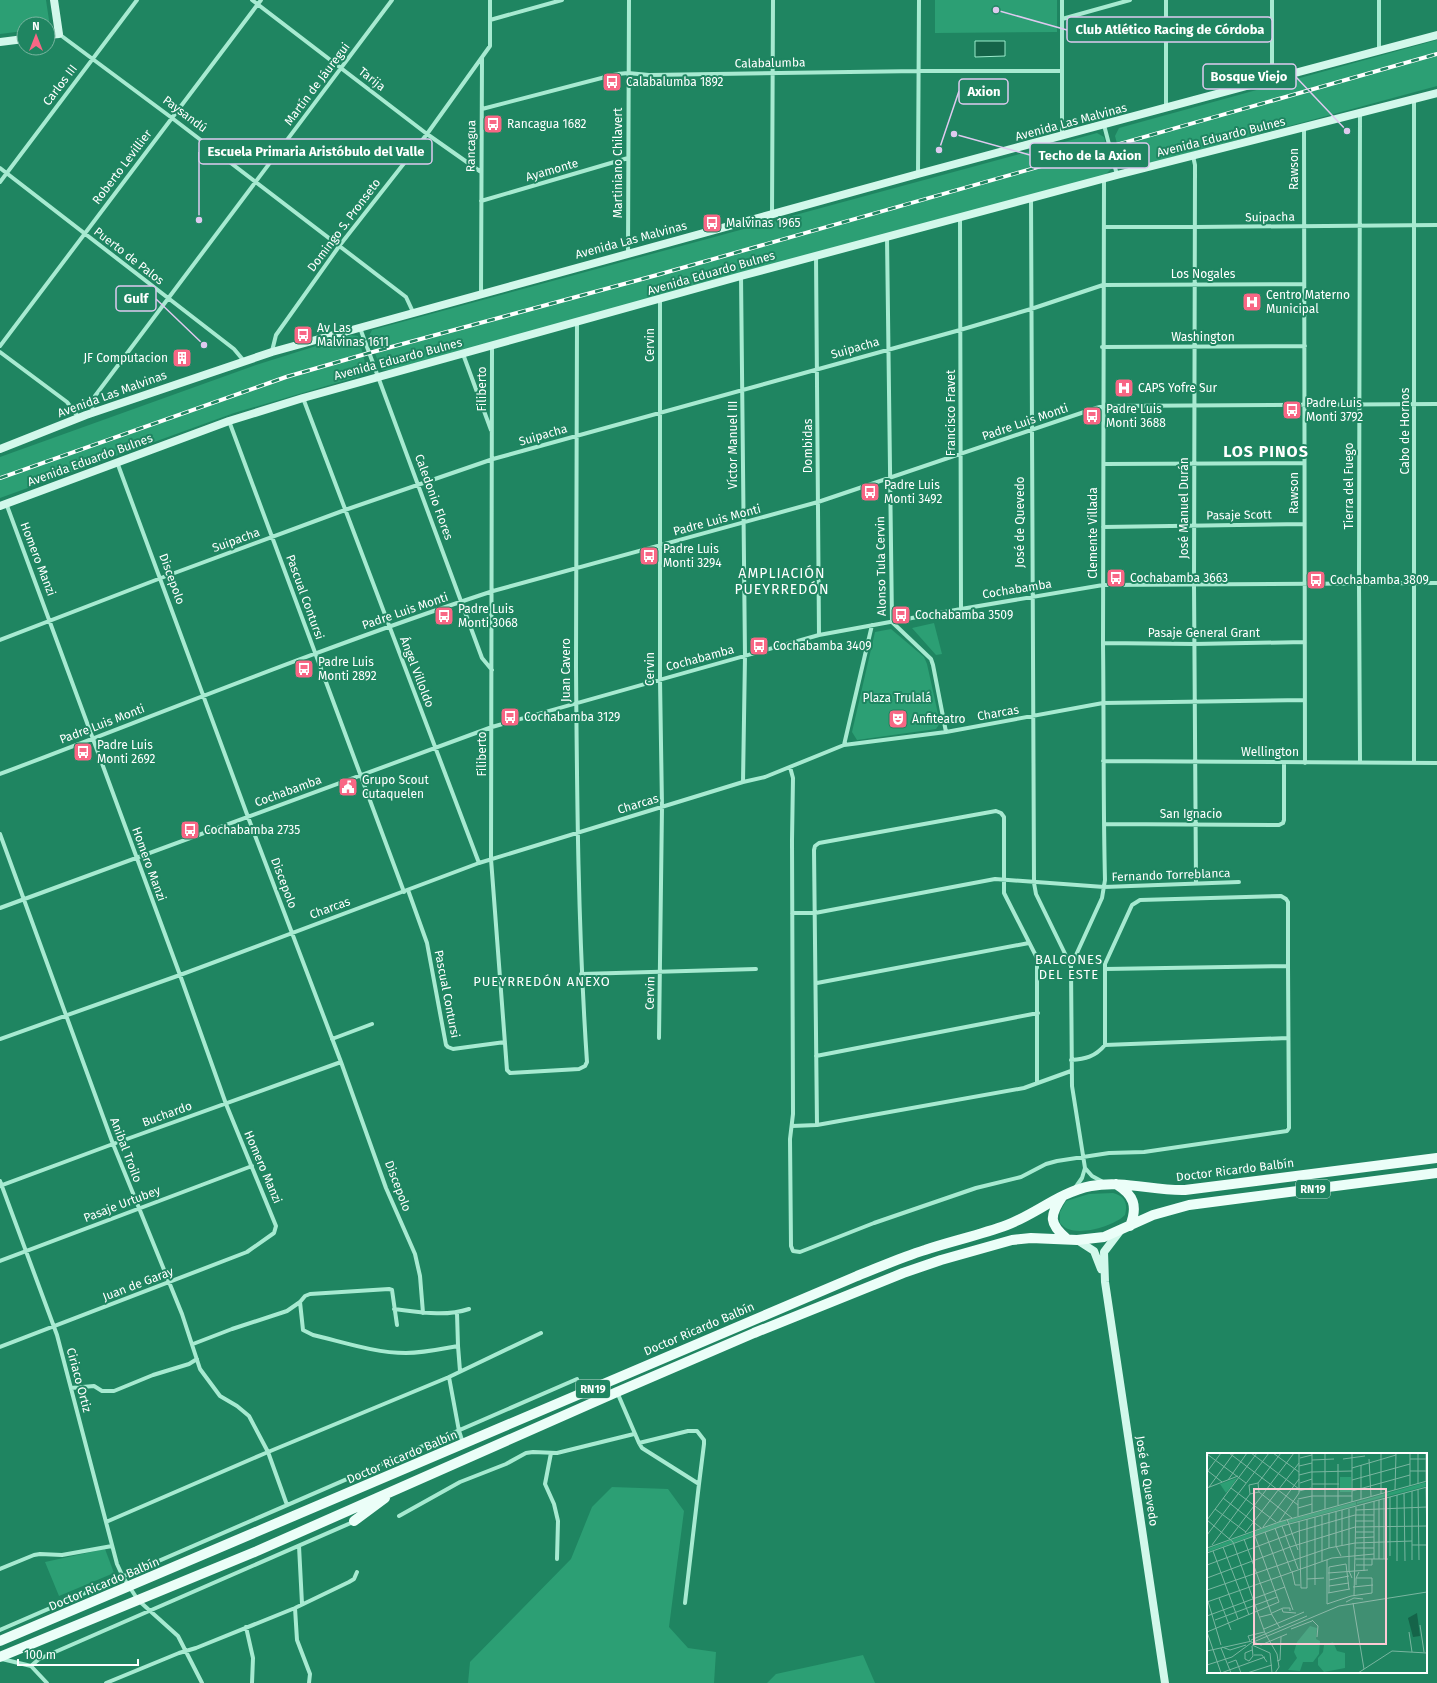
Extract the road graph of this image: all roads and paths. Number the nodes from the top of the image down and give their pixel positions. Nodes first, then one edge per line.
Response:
1 (54, 0) edge
2 (137, 0) edge
3 (252, 0) edge
4 (261, 0) edge
5 (392, 0) edge
6 (490, 0) edge
7 (562, 0) edge
8 (628, 0) edge
9 (773, 0) edge
10 (919, 0) edge
11 (1062, 0) edge
12 (1130, 0) edge
13 (1166, 0) edge
14 (1272, 0) edge
15 (1379, 0) edge
16 (257, 4) junction
17 (1062, 19) junction
18 (490, 20) junction
19 (56, 34) edge
20 (59, 34) junction
21 (1437, 35) edge
22 (16, 40) edge
23 (0, 42) edge
24 (1379, 51) junction
25 (482, 57) junction
26 (92, 60) junction
27 (341, 68) junction
28 (919, 71) junction
29 (1062, 71) junction
30 (628, 73) junction
31 (773, 73) junction
32 (1272, 78) junction
33 (1437, 93) edge
34 (1414, 99) junction
35 (482, 109) junction
36 (1166, 109) junction
37 (1360, 113) junction
38 (172, 118) junction
39 (1104, 125) junction
40 (1304, 128) junction
41 (427, 134) junction
42 (1062, 136) junction
43 (1194, 156) junction
44 (628, 158) junction
45 (0, 168) edge
46 (481, 172) junction
47 (7, 173) junction
48 (918, 174) junction
49 (1117, 175) junction
50 (1104, 179) junction
51 (0, 182) edge
52 (255, 182) junction
53 (1031, 198) junction
54 (481, 202) junction
55 (772, 214) junction
56 (960, 218) junction
57 (1437, 225) edge
58 (1104, 226) junction
59 (1304, 226) junction
60 (1360, 226) junction
61 (1414, 226) junction
62 (1195, 227) junction
63 (84, 234) junction
64 (887, 237) junction
65 (340, 246) junction
66 (628, 254) junction
67 (816, 256) junction
68 (741, 276) junction
69 (1304, 284) junction
70 (1103, 285) junction
71 (1195, 285) junction
72 (481, 294) junction
73 (167, 298) junction
74 (660, 300) junction
75 (1031, 309) junction
76 (413, 312) junction
77 (577, 321) junction
78 (360, 328) junction
79 (960, 330) junction
80 (492, 345) junction
81 (0, 346) edge
82 (1305, 346) junction
83 (1102, 347) junction
84 (1194, 347) junction
85 (889, 349) junction
86 (0, 352) edge
87 (272, 352) junction
88 (462, 354) junction
89 (244, 361) junction
90 (817, 370) junction
91 (378, 377) junction
92 (742, 391) junction
93 (303, 398) junction
94 (1415, 404) junction
95 (1437, 404) edge
96 (1305, 405) junction
97 (1359, 405) junction
98 (1104, 406) junction
99 (1194, 406) junction
100 (94, 412) junction
101 (659, 414) junction
102 (79, 418) junction
103 (229, 421) junction
104 (1032, 431) junction
105 (492, 433) junction
106 (576, 436) junction
107 (0, 449) edge
108 (961, 454) junction
109 (493, 459) junction
110 (117, 462) junction
111 (1304, 463) junction
112 (1104, 464) junction
113 (1194, 464) junction
114 (889, 478) junction
115 (418, 484) junction
116 (818, 502) junction
117 (3, 504) edge
118 (345, 510) junction
119 (744, 523) junction
120 (1304, 524) junction
121 (1194, 526) junction
122 (1103, 527) junction
123 (273, 537) junction
124 (661, 546) junction
125 (576, 568) junction
126 (161, 578) junction
127 (1414, 583) junction
128 (1437, 583) edge
129 (1194, 584) junction
130 (1304, 584) junction
131 (1359, 584) junction
132 (1103, 585) junction
133 (492, 591) junction
134 (1031, 597) junction
135 (462, 601) junction
136 (961, 609) junction
137 (51, 621) junction
138 (892, 622) junction
139 (872, 625) junction
140 (389, 626) junction
141 (819, 635) junction
142 (0, 640) edge
143 (1305, 642) junction
144 (1103, 643) junction
145 (1194, 644) junction
146 (316, 654) junction
147 (745, 656) junction
148 (492, 671) junction
149 (660, 680) junction
150 (203, 696) junction
151 (1305, 700) junction
152 (1195, 702) junction
153 (576, 703) junction
154 (1103, 703) junction
155 (1033, 717) junction
156 (492, 727) junction
157 (946, 732) junction
158 (94, 738) junction
159 (844, 745) junction
160 (435, 748) junction
161 (1103, 761) junction
162 (1195, 762) junction
163 (1360, 762) junction
164 (1414, 762) junction
165 (1284, 763) junction
166 (1305, 763) junction
167 (1437, 763) edge
168 (790, 767) junction
169 (0, 774) edge
170 (361, 775) junction
171 (743, 782) junction
172 (662, 807) junction
173 (248, 817) junction
174 (1104, 824) junction
175 (1195, 824) junction
176 (577, 833) junction
177 (0, 834) edge
178 (136, 857) junction
179 (491, 859) junction
180 (479, 863) junction
181 (1004, 879) junction
182 (1239, 882) dead end
183 (1034, 883) junction
184 (1196, 884) junction
185 (1104, 887) junction
186 (406, 891) junction
187 (24, 899) junction
188 (0, 908) edge
189 (792, 913) junction
190 (815, 913) junction
191 (292, 933) junction
192 (1029, 943) junction
193 (1071, 966) junction
194 (1288, 966) junction
195 (1105, 968) junction
196 (756, 969) dead end
197 (661, 972) junction
198 (581, 974) junction
199 (180, 975) junction
200 (817, 983) junction
201 (1038, 1013) junction
202 (66, 1015) junction
203 (372, 1024) dead end
204 (659, 1038) dead end
205 (1288, 1038) junction
206 (0, 1039) edge
207 (332, 1039) junction
208 (505, 1042) junction
209 (1105, 1045) junction
210 (816, 1056) junction
211 (1071, 1060) junction
212 (342, 1062) junction
213 (1071, 1071) junction
214 (510, 1073) joint
215 (1037, 1083) junction
216 (226, 1104) junction
217 (818, 1125) junction
218 (792, 1126) junction
219 (113, 1144) junction
220 (1083, 1156) junction
221 (1437, 1158) edge
222 (252, 1166) junction
223 (1085, 1168) junction
224 (1437, 1173) edge
225 (0, 1180) edge
226 (1112, 1184) junction
227 (1, 1186) edge
228 (1067, 1193) junction
229 (138, 1208) junction
230 (1130, 1226) junction
231 (276, 1229) joint
232 (1120, 1231) junction
233 (1072, 1239) junction
234 (26, 1251) junction
235 (0, 1261) edge
236 (1105, 1282) junction
237 (168, 1283) junction
238 (300, 1302) junction
239 (394, 1309) junction
240 (469, 1309) dead end
241 (423, 1313) junction
242 (457, 1313) junction
243 (397, 1325) dead end
244 (54, 1327) junction
245 (541, 1333) dead end
246 (193, 1344) junction
247 (458, 1346) junction
248 (0, 1347) edge
249 (197, 1359) junction
250 (460, 1371) junction
251 (448, 1377) junction
252 (577, 1379) dead end
253 (71, 1388) junction
254 (617, 1392) junction
255 (459, 1431) junction
256 (634, 1434) junction
257 (639, 1443) junction
258 (464, 1444) junction
259 (268, 1452) junction
260 (551, 1454) junction
261 (699, 1484) junction
262 (398, 1488) junction
263 (287, 1505) junction
264 (399, 1516) dead end
265 (354, 1521) joint
266 (106, 1522) junction
267 (112, 1546) junction
268 (299, 1546) junction
269 (557, 1560) dead end
270 (0, 1569) edge
271 (358, 1572) dead end
272 (123, 1577) junction
273 (130, 1587) junction
274 (138, 1600) junction
275 (685, 1603) dead end
276 (302, 1604) junction
277 (294, 1608) junction
278 (150, 1611) junction
279 (246, 1628) junction
280 (0, 1630) edge
281 (0, 1641) edge
282 (187, 1651) junction
283 (0, 1658) edge
284 (31, 1666) junction
285 (47, 1683) edge
286 (106, 1683) edge
287 (202, 1683) edge
288 (252, 1683) edge
289 (309, 1683) edge
290 (1165, 1683) edge

1 - 20 main road
2 - 26 street, Carlos III
3 - 16 street, Tarija
4 - 16 street, Roberto Levillier
5 - 27 street, Martín de Jáuregui
6 - 18 street, Rancagua
7 - 18 street
8 - 30 street, Martiniano Chilavert
9 - 31 street
10 - 28 street
11 - 17 street
12 - 17 street
13 - 36 street
14 - 32 street
15 - 24 street
16 - 27 street, Tarija
16 - 38 street, Roberto Levillier
17 - 29 street
18 - 25 street, Rancagua
19 - 20 main road
20 - 26 street, Paysandú
21 - 24 main road, Avenida Las Malvinas
22 - 23 main road
24 - 32 main road, Avenida Las Malvinas
25 - 35 street, Rancagua
25 - 41 street, Domingo S. Pronseto
26 - 38 street, Paysandú
26 - 47 street, Carlos III
27 - 41 street, Tarija
27 - 52 street, Martín de Jáuregui
28 - 29 street, Calabalumba
28 - 31 street, Calabalumba
28 - 48 street
29 - 42 street
30 - 31 street, Calabalumba
30 - 35 street, Calabalumba
30 - 44 street, Martiniano Chilavert
31 - 55 street
32 - 36 main road, Avenida Las Malvinas
33 - 34 main road, Avenida Eduardo Bulnes
34 - 37 main road, Avenida Eduardo Bulnes
34 - 61 street, Cabo de Hornos
35 - 46 street, Rancagua
36 - 39 main road, Avenida Las Malvinas
37 - 40 main road, Avenida Eduardo Bulnes
37 - 60 street, Tierra del Fuego
38 - 52 street, Paysandú
38 - 63 street, Roberto Levillier
39 - 42 main road, Avenida Las Malvinas
39 - 49 street
40 - 43 main road, Avenida Eduardo Bulnes
40 - 59 street, Rawson
41 - 46 street, Tarija
41 - 65 street, Domingo S. Pronseto
42 - 48 main road, Avenida Las Malvinas
43 - 49 main road, Avenida Eduardo Bulnes
43 - 62 street, José Manuel Durán
44 - 54 street, Ayamonte
44 - 66 street, Martiniano Chilavert
45 - 47 street, Puerto de Palos
46 - 54 street, Rancagua
47 - 51 street, Carlos III
47 - 63 street, Puerto de Palos
48 - 55 main road, Avenida Las Malvinas
49 - 50 main road, Avenida Eduardo Bulnes
50 - 53 main road, Avenida Eduardo Bulnes
50 - 58 street, Clemente Villada
52 - 65 street, Paysandú
52 - 73 street, Martín de Jáuregui
53 - 56 main road, Avenida Eduardo Bulnes
53 - 75 street, José de Quevedo
54 - 72 street, Rancagua
55 - 66 main road, Avenida Las Malvinas
56 - 64 main road, Avenida Eduardo Bulnes
56 - 79 street, Francisco Fravet
57 - 61 street, Suipacha
58 - 62 street, Suipacha
58 - 70 street, Clemente Villada
59 - 60 street, Suipacha
59 - 62 street, Suipacha
59 - 69 street, Rawson
60 - 61 street, Suipacha
60 - 97 street, Tierra del Fuego
61 - 94 street, Cabo de Hornos
62 - 71 street, José Manuel Durán
63 - 73 street, Puerto de Palos
63 - 81 street, Roberto Levillier
64 - 67 main road, Avenida Eduardo Bulnes
64 - 85 street, Alonso Tula Cervin
65 - 76 street, Paysandú
65 - 87 street, Domingo S. Pronseto
66 - 72 main road, Avenida Las Malvinas
67 - 68 main road, Avenida Eduardo Bulnes
67 - 90 street, Dombidas
68 - 74 main road, Avenida Eduardo Bulnes
68 - 92 street, Víctor Manuel III
69 - 71 street, Los Nogales
69 - 82 street, Rawson
70 - 71 street, Los Nogales
70 - 75 street, Suipacha
70 - 83 street, Clemente Villada
71 - 84 street, José Manuel Durán
72 - 76 main road, Avenida Las Malvinas
73 - 89 street, Puerto de Palos
73 - 100 street, Martín de Jáuregui
74 - 77 main road, Avenida Eduardo Bulnes
74 - 101 street, Cervin
75 - 79 street, Suipacha
75 - 104 street, José de Quevedo
76 - 78 main road, Avenida Las Malvinas
77 - 80 main road, Avenida Eduardo Bulnes
77 - 106 street, Juan Cavero
78 - 87 main road, Avenida Las Malvinas
78 - 91 street, Caledonio Flores
79 - 85 street, Suipacha
79 - 108 street, Francisco Fravet
80 - 88 main road, Avenida Eduardo Bulnes
80 - 105 street, Filiberto
82 - 84 street, Washington
82 - 96 street, Rawson
83 - 84 street, Washington
83 - 98 street, Clemente Villada
84 - 99 street, José Manuel Durán
85 - 90 street, Suipacha
85 - 114 street, Alonso Tula Cervin
86 - 102 street
87 - 89 main road, Avenida Las Malvinas
88 - 91 main road, Avenida Eduardo Bulnes
88 - 105 street, Filiberto
89 - 100 main road, Avenida Las Malvinas
90 - 92 street, Suipacha
90 - 116 street, Dombidas
91 - 93 main road, Avenida Eduardo Bulnes
91 - 115 street, Caledonio Flores
92 - 101 street, Suipacha
92 - 119 street, Víctor Manuel III
93 - 103 main road, Avenida Eduardo Bulnes
93 - 118 street, Ángel Villoldo
94 - 95 street, Padre Luis Monti
94 - 97 street, Padre Luis Monti
94 - 127 street, Cabo de Hornos
96 - 97 street, Padre Luis Monti
96 - 99 street, Padre Luis Monti
96 - 111 street, Rawson
97 - 131 street, Tierra del Fuego
98 - 99 street, Padre Luis Monti
98 - 104 street, Padre Luis Monti
98 - 112 street, Clemente Villada
99 - 113 street, José Manuel Durán
100 - 102 main road, Avenida Las Malvinas
101 - 106 street, Suipacha
101 - 124 street, Cervin
102 - 107 main road, Avenida Las Malvinas
103 - 110 main road, Avenida Eduardo Bulnes
103 - 123 street, Pascual Contursi
104 - 108 street, Padre Luis Monti
104 - 134 street, José de Quevedo
105 - 109 street, Filiberto
106 - 109 street, Suipacha
106 - 125 street, Juan Cavero
108 - 114 street, Padre Luis Monti
108 - 136 street, Francisco Fravet
109 - 115 street, Suipacha
109 - 133 street, Filiberto
110 - 117 main road, Avenida Eduardo Bulnes
110 - 126 street, Discepolo
111 - 113 street
111 - 120 street, Rawson
112 - 113 street
112 - 122 street, Clemente Villada
113 - 121 street, José Manuel Durán
114 - 116 street, Padre Luis Monti
114 - 138 street, Alonso Tula Cervin
115 - 118 street, Suipacha
115 - 135 street, Caledonio Flores
116 - 119 street, Padre Luis Monti
116 - 141 street, Dombidas
117 - 137 street, Homero Manzi
118 - 123 street, Suipacha
118 - 140 street, Ángel Villoldo
119 - 124 street, Padre Luis Monti
119 - 147 street, Víctor Manuel III
120 - 121 street, Pasaje Scott
120 - 130 street, Rawson
121 - 122 street, Pasaje Scott
121 - 129 street, José Manuel Durán
122 - 132 street, Clemente Villada
123 - 126 street, Suipacha
123 - 146 street, Pascual Contursi
124 - 125 street, Padre Luis Monti
124 - 149 street, Cervin
125 - 133 street, Padre Luis Monti
125 - 153 street, Juan Cavero
126 - 137 street, Suipacha
126 - 150 street, Discepolo
127 - 128 street, Cochabamba
127 - 131 street, Cochabamba
127 - 164 street, Cabo de Hornos
129 - 130 street, Cochabamba
129 - 132 street, Cochabamba
129 - 145 street, José Manuel Durán
130 - 131 street, Cochabamba
130 - 143 street, Rawson
131 - 163 street, Tierra del Fuego
132 - 134 street, Cochabamba
132 - 144 street, Clemente Villada
133 - 135 street, Padre Luis Monti
133 - 148 street, Filiberto
134 - 136 street, Cochabamba
134 - 155 street, José de Quevedo
135 - 140 street, Padre Luis Monti
135 - 148 street, Caledonio Flores
136 - 138 street, Cochabamba
137 - 142 street, Suipacha
137 - 158 street, Homero Manzi
138 - 139 street, Cochabamba
138 - 157 street, Alonso Tula Cervin
139 - 141 street, Cochabamba
139 - 159 street, Alonso Tula Cervin
140 - 146 street, Padre Luis Monti
140 - 160 street, Ángel Villoldo
141 - 147 street, Cochabamba
143 - 145 street, Pasaje General Grant
143 - 151 street, Rawson
144 - 145 street, Pasaje General Grant
144 - 154 street, Clemente Villada
145 - 152 street, José Manuel Durán
146 - 150 street, Padre Luis Monti
146 - 170 street, Pascual Contursi
147 - 149 street, Cochabamba
147 - 171 street, Víctor Manuel III
148 - 156 street, Filiberto
149 - 153 street, Cochabamba
149 - 172 street, Cervin
150 - 158 street, Padre Luis Monti
150 - 173 street, Discepolo
151 - 152 street, Charcas
151 - 166 street, Rawson
152 - 154 street, Charcas
152 - 162 street, José Manuel Durán
153 - 156 street, Cochabamba
153 - 176 street, Juan Cavero
154 - 155 street, Charcas
154 - 161 street, Clemente Villada
155 - 157 street, Charcas
155 - 183 street, José de Quevedo
156 - 160 street, Cochabamba
156 - 179 street, Filiberto
157 - 159 street, Charcas
158 - 169 street, Padre Luis Monti
158 - 178 street, Homero Manzi
159 - 168 street, Charcas
160 - 170 street, Cochabamba
160 - 180 street, Ángel Villoldo
161 - 162 street, Wellington
161 - 174 street, Clemente Villada
162 - 165 street, Wellington
162 - 175 street, José Manuel Durán
163 - 164 street, Wellington
163 - 166 street, Wellington
164 - 167 street, Wellington
165 - 166 street, Wellington
165 - 175 street, San Ignacio
168 - 171 street, Charcas
168 - 189 street
170 - 173 street, Cochabamba
170 - 186 street, Pascual Contursi
171 - 172 street, Charcas
172 - 176 street, Charcas
172 - 197 street, Cervin
173 - 178 street, Cochabamba
173 - 191 street, Discepolo
174 - 175 street, San Ignacio
174 - 185 street, Clemente Villada
175 - 184 street, José Manuel Durán
176 - 179 street, Charcas
176 - 198 street, Juan Cavero
177 - 187 street, Anibal Troilo
178 - 187 street, Cochabamba
178 - 199 street, Homero Manzi
179 - 180 street, Charcas
179 - 208 street, Filiberto
180 - 186 street, Charcas
181 - 183 street, Fernando Torreblanca
181 - 190 street, Fernando Torreblanca
181 - 190 street
181 - 192 street
182 - 184 street, Fernando Torreblanca
183 - 185 street, Fernando Torreblanca
183 - 193 street, José de Quevedo
184 - 185 street, Fernando Torreblanca
185 - 193 street, Clemente Villada
186 - 191 street, Charcas
186 - 208 street, Pascual Contursi
187 - 188 street, Cochabamba
187 - 202 street, Anibal Troilo
189 - 190 street, Fernando Torreblanca
189 - 218 street
190 - 200 street
191 - 199 street, Charcas
191 - 207 street, Discepolo
192 - 200 street
192 - 201 street
193 - 211 street
194 - 195 street
194 - 195 street
194 - 205 street
195 - 209 street
196 - 197 street
197 - 198 street
197 - 204 street, Cervin
198 - 214 street, Juan Cavero
199 - 202 street, Charcas
199 - 216 street, Homero Manzi
200 - 210 street
201 - 210 street
201 - 215 street
202 - 206 street, Charcas
202 - 219 street, Anibal Troilo
203 - 207 street
205 - 209 street
205 - 220 street
207 - 212 street, Discepolo
208 - 214 street, Filiberto
209 - 211 street
210 - 217 street
211 - 213 street
212 - 216 street, Buchardo
212 - 241 street, Discepolo
213 - 215 street
213 - 220 street
215 - 217 street
216 - 219 street, Buchardo
216 - 222 street, Homero Manzi
217 - 218 street
218 - 220 street
219 - 227 street, Buchardo
219 - 229 street, Anibal Troilo
220 - 223 street
221 - 226 main road, Doctor Ricardo Balbín / RN19
222 - 229 street, Pasaje Urtubey
222 - 231 street, Homero Manzi
223 - 226 street
223 - 228 street
224 - 230 main road, RN19
225 - 227 street, Ciriaco Ortiz
226 - 228 main road, Doctor Ricardo Balbín / RN19
226 - 230 main road
227 - 234 street, Ciriaco Ortiz
228 - 233 main road
228 - 258 main road, Doctor Ricardo Balbín / RN19
229 - 234 street, Pasaje Urtubey
229 - 237 street, Anibal Troilo
230 - 232 main road, RN19
231 - 237 street, Juan de Garay
232 - 233 main road, RN19
232 - 236 main road
233 - 236 main road
233 - 254 main road, RN19
234 - 235 street, Pasaje Urtubey
234 - 244 street, Ciriaco Ortiz
236 - 290 main road, José de Quevedo
237 - 244 street, Juan de Garay
237 - 246 street, Anibal Troilo
238 - 239 street
238 - 246 street
238 - 247 street
239 - 241 street
239 - 243 street
240 - 242 street
241 - 242 street
242 - 247 street
244 - 248 street, Juan de Garay
244 - 253 street, Ciriaco Ortiz
245 - 250 street
246 - 249 street, Anibal Troilo
247 - 250 street
249 - 253 street
249 - 259 street, Anibal Troilo
250 - 251 street
251 - 255 street
251 - 259 street
252 - 255 street
253 - 266 street, Ciriaco Ortiz
254 - 256 street
254 - 262 main road, RN19
255 - 258 street
255 - 263 street
256 - 257 street
256 - 260 street
257 - 261 street
257 - 261 street
258 - 273 main road, Doctor Ricardo Balbín / RN19
259 - 263 street, Anibal Troilo
259 - 266 street
260 - 264 street
260 - 269 street
261 - 275 street
262 - 265 main road
262 - 274 main road, RN19
263 - 272 street
265 - 268 street
266 - 267 street, Ciriaco Ortiz
267 - 270 street
267 - 272 street, Ciriaco Ortiz
268 - 276 street
268 - 278 street
271 - 276 street
272 - 273 street, Ciriaco Ortiz
272 - 280 street
273 - 274 street, Ciriaco Ortiz
273 - 281 main road, Doctor Ricardo Balbín / RN19
274 - 278 street, Ciriaco Ortiz
274 - 283 main road, RN19
276 - 277 street
277 - 279 street
277 - 289 street
278 - 282 street, Ciriaco Ortiz
278 - 284 street
279 - 282 street
279 - 288 street
282 - 286 street
282 - 287 street, Ciriaco Ortiz
283 - 284 street
284 - 285 street

